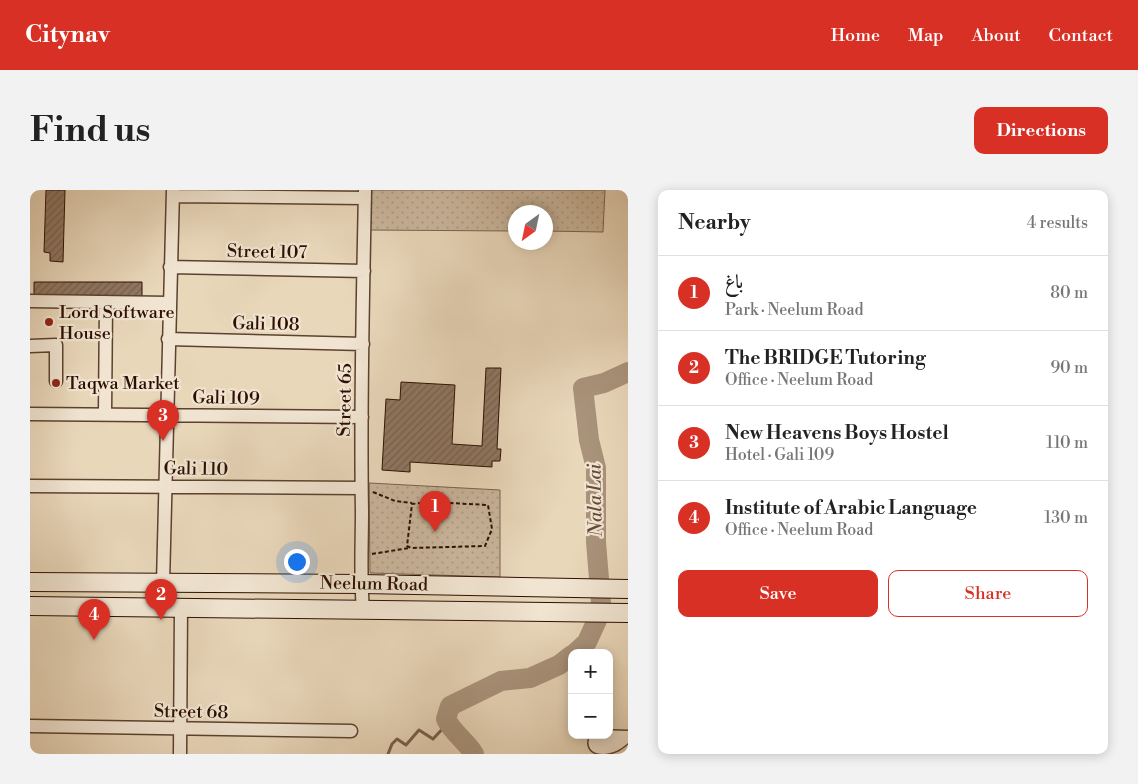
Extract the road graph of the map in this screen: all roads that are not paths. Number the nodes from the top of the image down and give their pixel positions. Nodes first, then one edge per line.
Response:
1 (173, 193) edge
2 (365, 194) edge
3 (170, 267) junction
4 (364, 271) junction
5 (30, 301) edge
6 (106, 302) junction
7 (169, 303) junction
8 (168, 339) junction
9 (363, 344) junction
10 (30, 346) edge
11 (56, 381) dead end
12 (30, 414) edge
13 (105, 414) junction
14 (167, 414) junction
15 (362, 417) junction
16 (30, 486) edge
17 (165, 486) junction
18 (362, 488) junction
19 (30, 582) edge
20 (163, 583) junction
21 (361, 584) junction
22 (628, 589) edge
23 (30, 606) edge
24 (180, 607) junction
25 (362, 610) junction
26 (628, 613) edge
27 (30, 726) edge
28 (181, 730) junction
29 (351, 731) dead end
30 (180, 754) edge

1 - 2 street
1 - 3 street
2 - 4 street, Street 65
3 - 4 street, Street 107
3 - 7 street
4 - 9 street, Street 65
5 - 6 street
6 - 7 street
6 - 13 street
7 - 8 street
8 - 9 street, Gali 108
8 - 14 street
9 - 15 street, Street 65
10 - 11 street
12 - 13 street, Gali 109
13 - 14 street, Gali 109
14 - 15 street, Gali 109
14 - 17 street
15 - 18 street, Street 65
16 - 17 street, Gali 110
17 - 18 street, Gali 110
17 - 20 street
18 - 21 street, Street 65
19 - 20 main road, Neelum Road
20 - 21 main road, Neelum Road
21 - 22 main road, Neelum Road
21 - 25 street, Street 65
23 - 24 main road, Neelum Road
24 - 25 main road, Neelum Road
24 - 28 street
25 - 26 main road, Neelum Road
27 - 28 street, Street 68
28 - 29 street, Street 68
28 - 30 street

